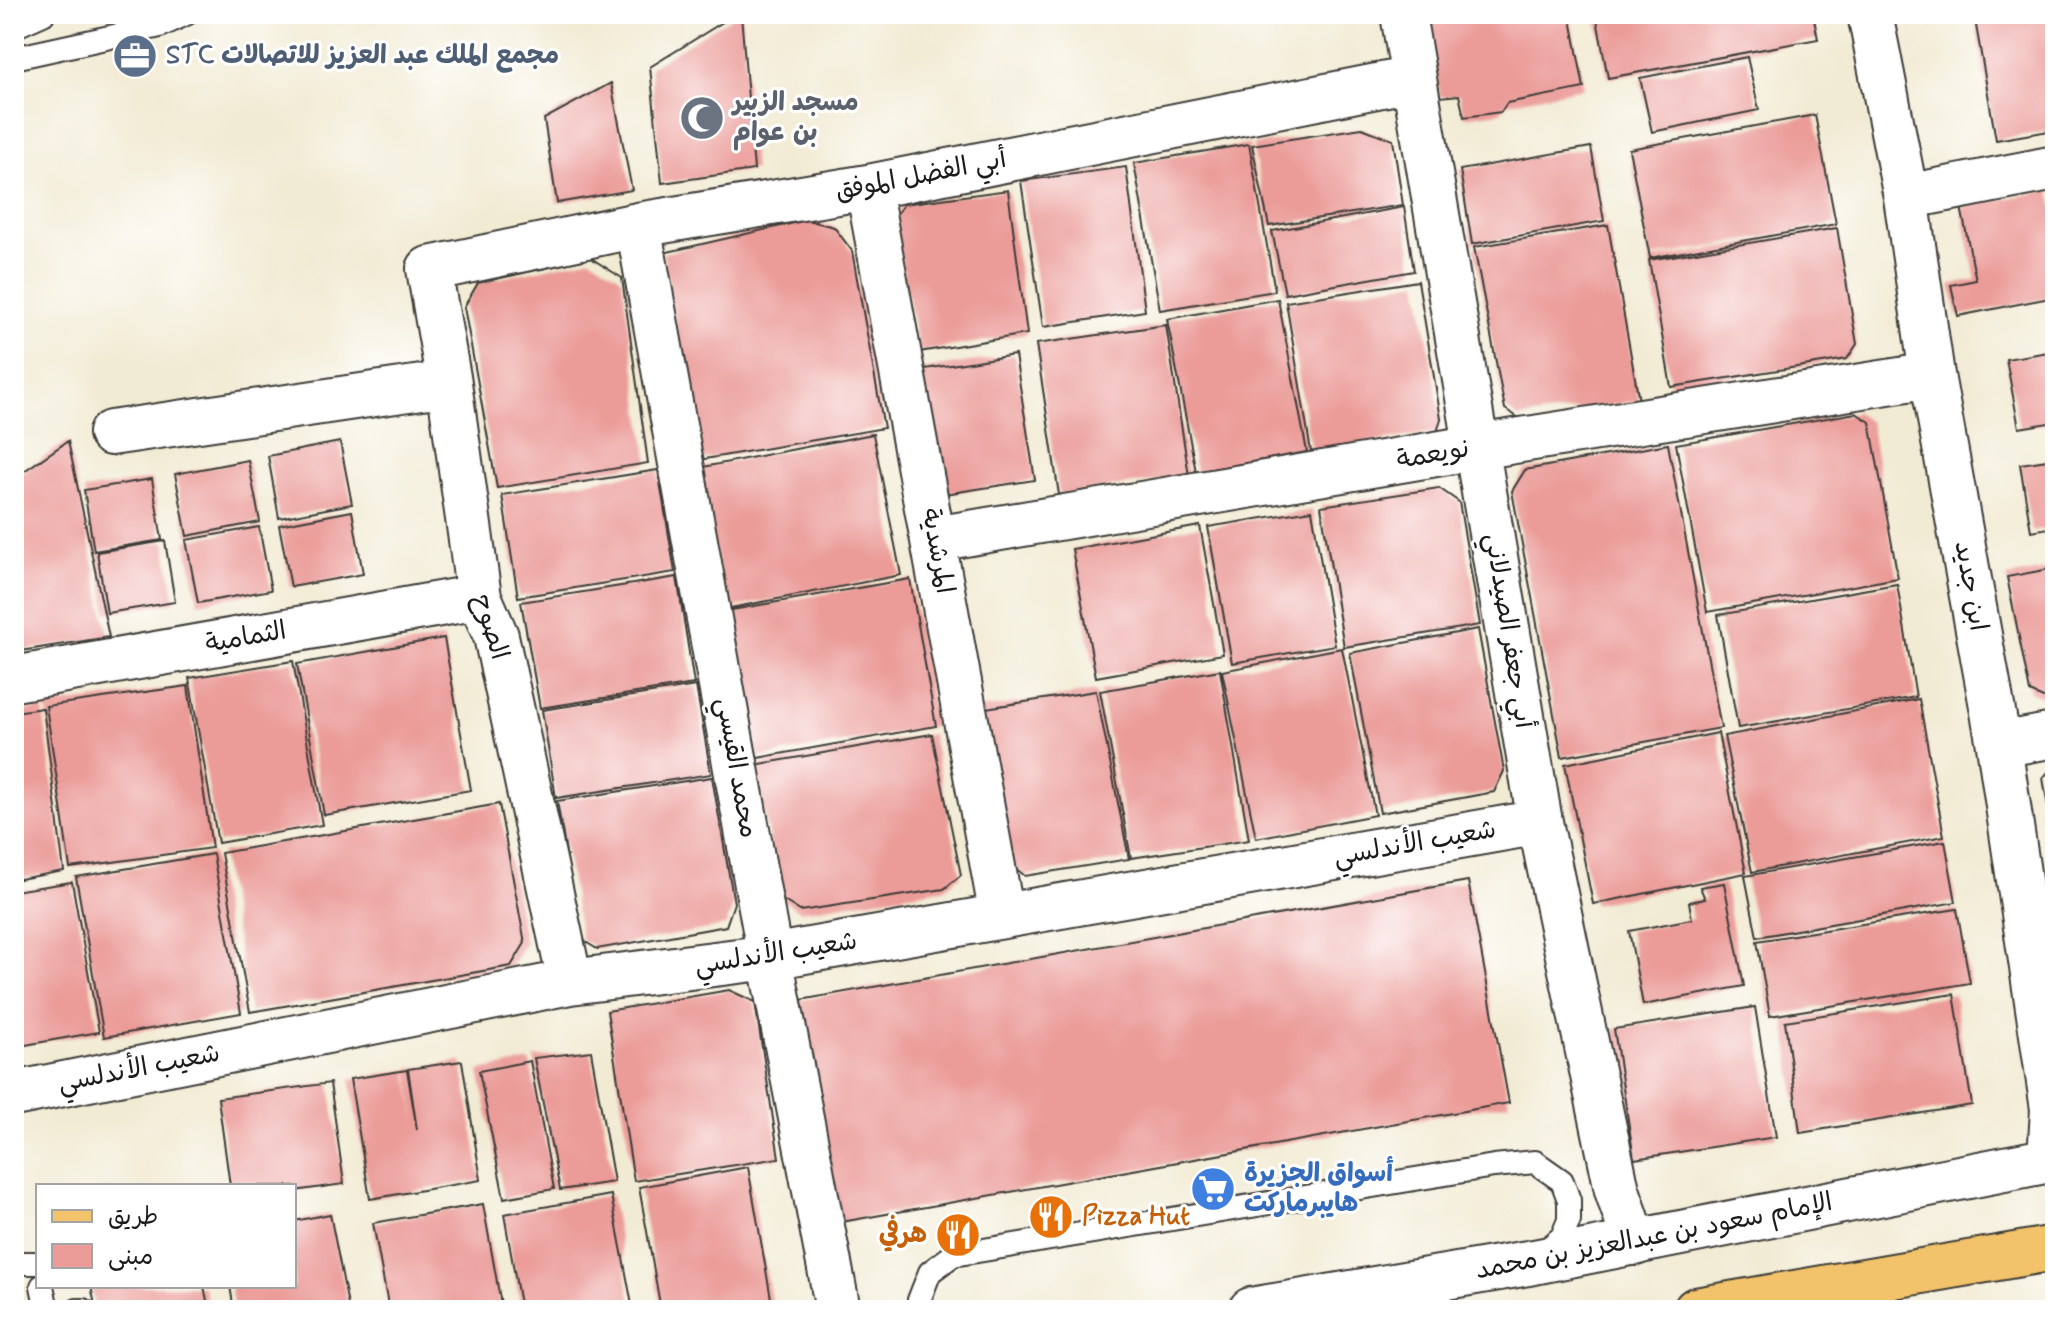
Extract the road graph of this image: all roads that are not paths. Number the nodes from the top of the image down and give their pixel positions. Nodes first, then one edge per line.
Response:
1 (43, 14) edge
2 (186, 14) edge
3 (1403, 14) edge
4 (1870, 14) edge
5 (14, 27) edge
6 (14, 58) edge
7 (1412, 79) junction
8 (2055, 168) edge
9 (868, 187) junction
10 (1906, 197) junction
11 (638, 225) junction
12 (429, 269) joint
13 (1932, 375) junction
14 (449, 383) junction
15 (111, 433) dead end
16 (1477, 447) junction
17 (935, 539) junction
18 (479, 597) junction
19 (14, 679) edge
20 (2055, 735) edge
21 (1999, 745) junction
22 (1540, 822) junction
23 (1002, 916) junction
24 (770, 957) junction
25 (570, 982) junction
26 (14, 1094) edge
27 (2053, 1159) edge
28 (1635, 1243) junction
29 (2055, 1248) edge
30 (1534, 1262) junction
31 (14, 1263) edge
32 (36, 1263) edge
33 (42, 1288) edge
34 (47, 1310) edge
35 (77, 1310) edge
36 (83, 1310) edge
37 (838, 1310) edge
38 (924, 1310) edge
39 (1251, 1310) edge
40 (1696, 1310) edge

1 - 5 lane
2 - 6 lane
3 - 7 street, أبي جعفر الصيدلاني
4 - 10 street, ابن جديد
7 - 9 street, أبي الفضل الموفق
7 - 16 street, أبي جعفر الصيدلاني
8 - 10 street
9 - 11 street, أبي الفضل الموفق
9 - 17 street, المرشدية
10 - 13 street, ابن جديد
11 - 12 street, أبي الفضل الموفق
11 - 24 street, محمد القيسي
12 - 14 street, الصوح
13 - 16 street, نويعمة
13 - 21 street, ابن جديد
14 - 15 street
14 - 18 street, الصوح
16 - 17 street, نويعمة
16 - 22 street, أبي جعفر الصيدلاني
17 - 23 street, المرشدية
18 - 19 street, الثمامية
18 - 25 street, الصوح
20 - 21 street
21 - 27 street, ابن جديد
22 - 23 street, شعيب الأندلسي
22 - 28 street, أبي جعفر الصيدلاني
23 - 24 street, شعيب الأندلسي
24 - 25 street, شعيب الأندلسي
24 - 37 street, محمد القيسي
25 - 26 street, شعيب الأندلسي
27 - 28 street, الإمام سعود بن عبدالعزيز بن محمد
28 - 30 street, الإمام سعود بن عبدالعزيز بن محمد
29 - 40 main road
30 - 38 lane
30 - 39 street, الإمام سعود بن عبدالعزيز بن محمد
31 - 32 lane
33 - 34 lane
35 - 36 lane

